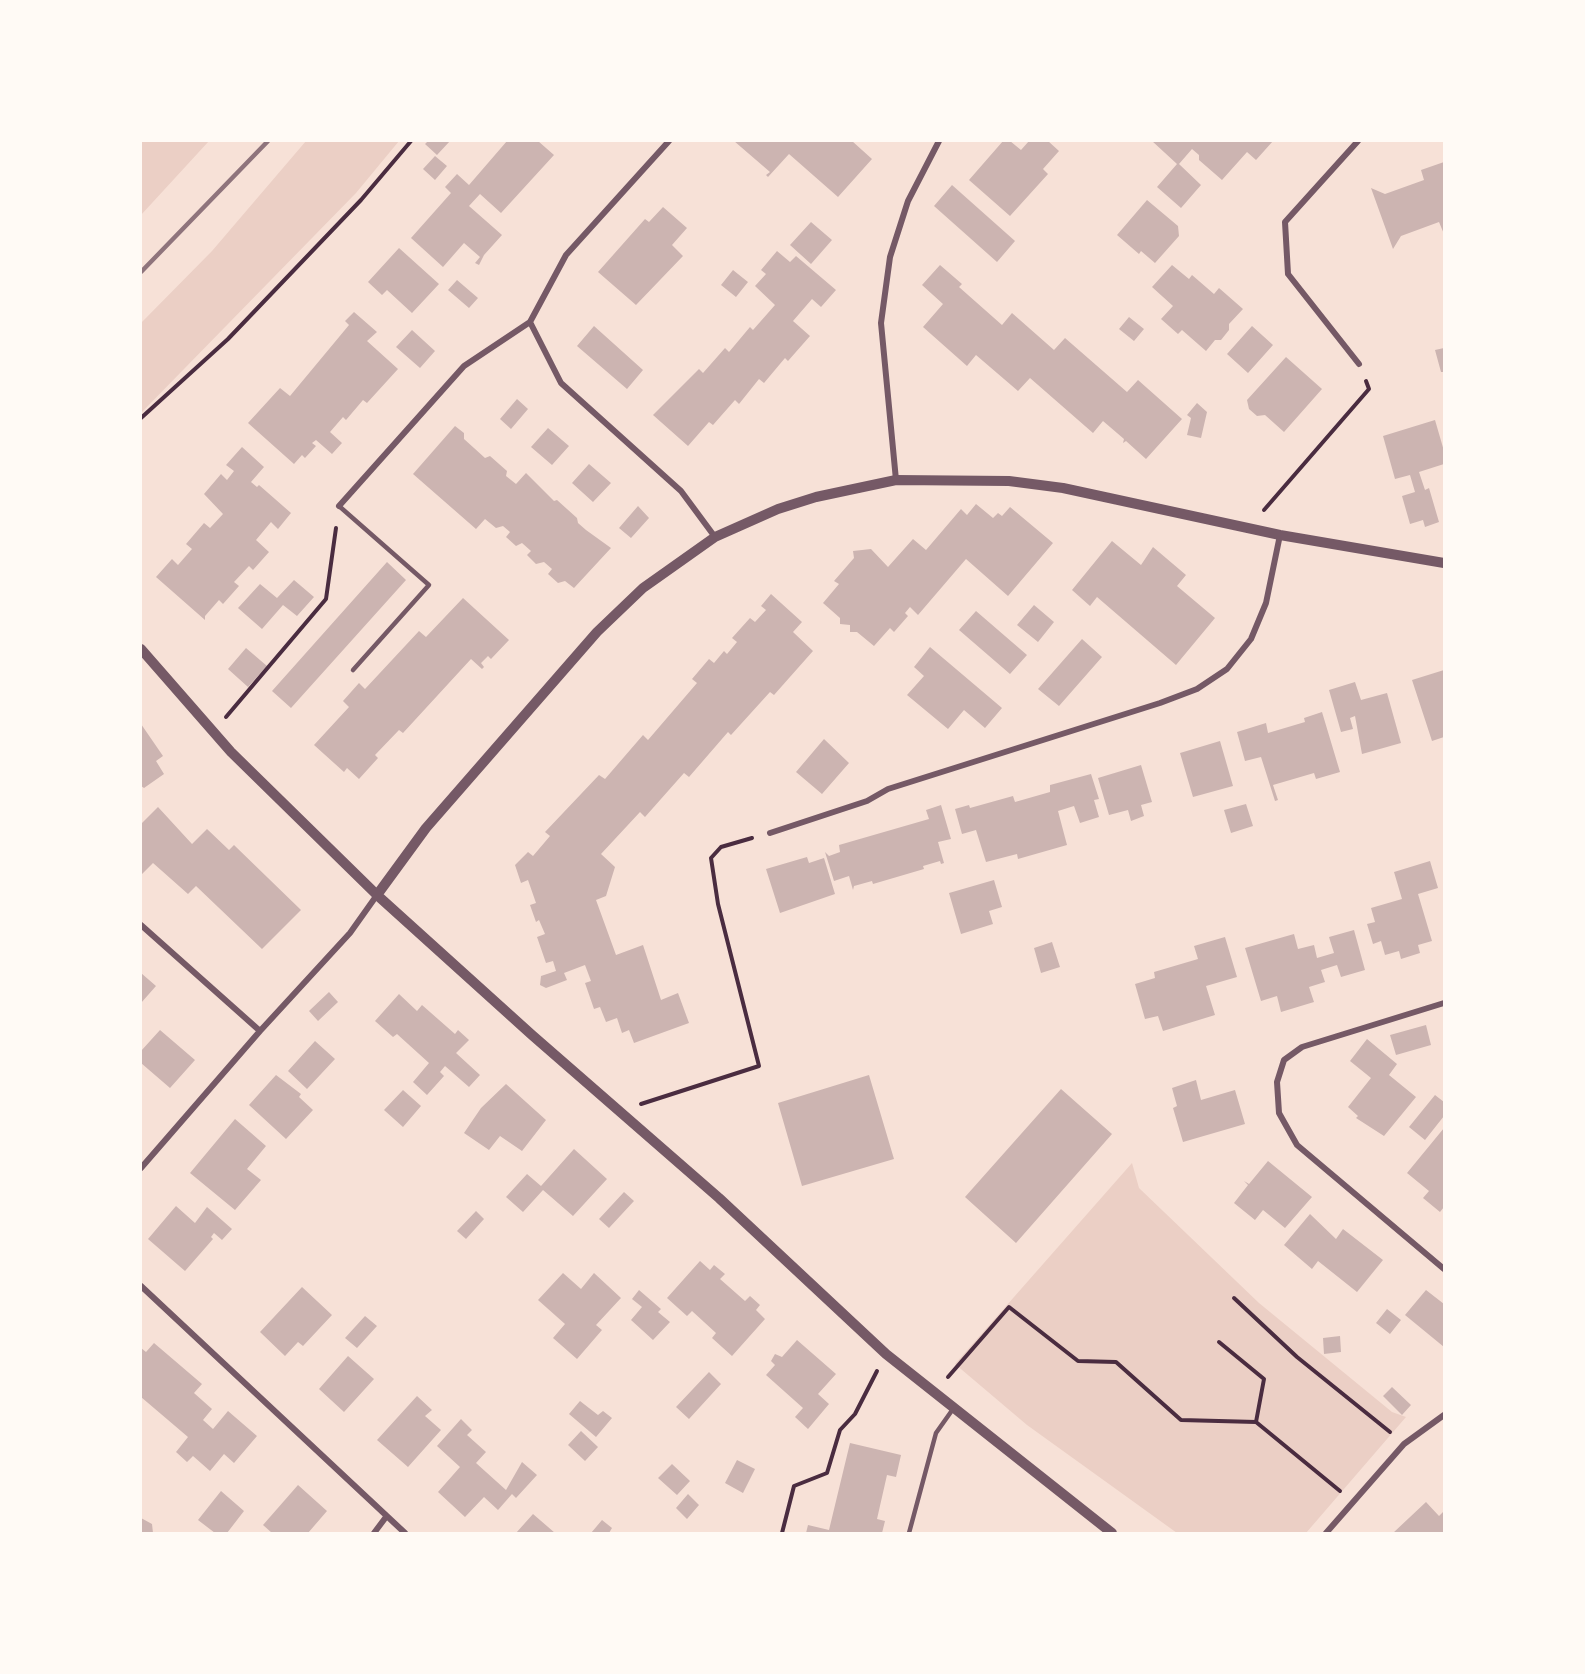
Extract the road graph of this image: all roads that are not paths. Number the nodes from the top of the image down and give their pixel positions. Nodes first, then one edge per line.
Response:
1 (669, 141) edge
2 (939, 141) edge
3 (1358, 141) edge
4 (530, 322) junction
5 (1359, 364) road end
6 (896, 480) junction
7 (339, 506) joint
8 (1280, 535) junction
9 (715, 537) junction
10 (1444, 563) edge
11 (141, 649) edge
12 (353, 670) dead end
13 (770, 833) road end
14 (377, 895) junction
15 (141, 925) edge
16 (1444, 1003) edge
17 (260, 1031) junction
18 (141, 1168) edge
19 (1444, 1269) edge
20 (141, 1286) edge
21 (953, 1409) junction
22 (1444, 1415) edge
23 (386, 1517) junction
24 (374, 1533) edge
25 (405, 1533) edge
26 (909, 1533) edge
27 (1112, 1533) edge
28 (1326, 1533) edge

1 - 4 street
2 - 6 street
3 - 5 street
4 - 7 street
4 - 9 street
6 - 8 street
6 - 9 street
7 - 12 lane
8 - 10 street
8 - 13 street
9 - 14 street
11 - 14 street
14 - 17 street
14 - 21 street
15 - 17 street
16 - 19 street
17 - 18 street
20 - 23 street
21 - 26 lane
21 - 27 street
22 - 28 street
23 - 24 street
23 - 25 street

